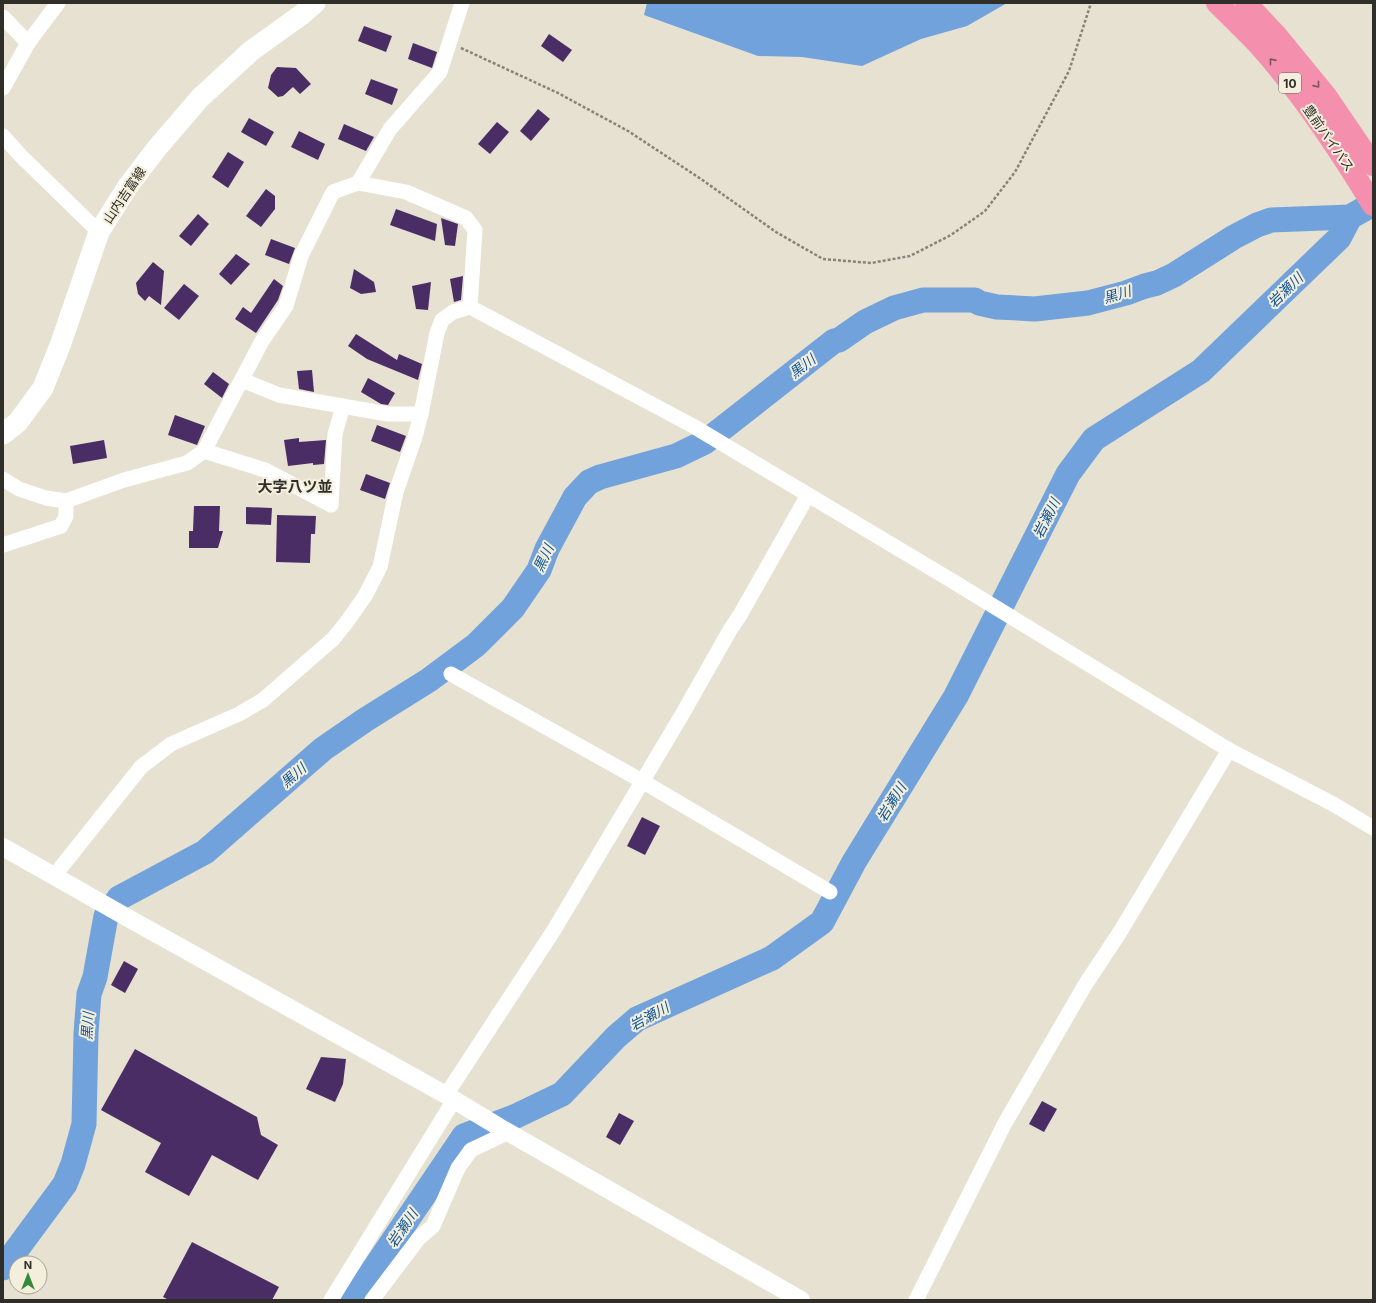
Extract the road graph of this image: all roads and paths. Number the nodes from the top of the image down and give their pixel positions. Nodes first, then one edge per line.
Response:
1 (58, 3) edge
2 (315, 3) edge
3 (462, 3) edge
4 (1091, 3) edge
5 (1217, 3) edge
6 (1246, 3) edge
7 (3, 17) edge
8 (450, 42) junction
9 (28, 43) junction
10 (3, 88) edge
11 (3, 136) edge
12 (1365, 165) edge
13 (358, 183) junction
14 (1373, 205) edge
15 (99, 232) junction
16 (470, 307) junction
17 (242, 380) junction
18 (344, 406) junction
19 (421, 414) junction
20 (3, 434) edge
21 (204, 451) junction
22 (3, 479) edge
23 (808, 495) junction
24 (66, 501) junction
25 (3, 545) edge
26 (451, 674) dead end
27 (1229, 750) junction
28 (642, 781) junction
29 (1373, 828) edge
30 (3, 847) edge
31 (54, 876) junction
32 (830, 892) dead end
33 (450, 1097) junction
34 (504, 1130) junction
35 (331, 1300) edge
36 (372, 1300) edge
37 (801, 1300) edge
38 (916, 1300) edge

1 - 9 street
2 - 15 main road, 山内吉富線
3 - 8 street
4 - 8 path
12 -> 5 highway, 豊前バイパス / 10
6 -> 12 highway, 豊前バイパス / 10
7 - 9 street
8 - 13 street
9 - 10 street
11 - 15 street
12 - 14 highway, 豊前バイパス / 10
13 - 16 street
13 - 17 street
15 - 20 main road, 山内吉富線
16 - 19 street
16 - 23 street
17 - 18 street
17 - 21 street
18 - 19 street
18 - 21 street
19 - 31 street
21 - 24 street
22 - 24 street
23 - 27 street
23 - 28 street
24 - 25 street
26 - 28 street
27 - 29 street
27 - 38 street
28 - 32 street
28 - 33 street
30 - 31 street
31 - 33 street
33 - 34 street
33 - 35 street
34 - 36 street
34 - 37 street

